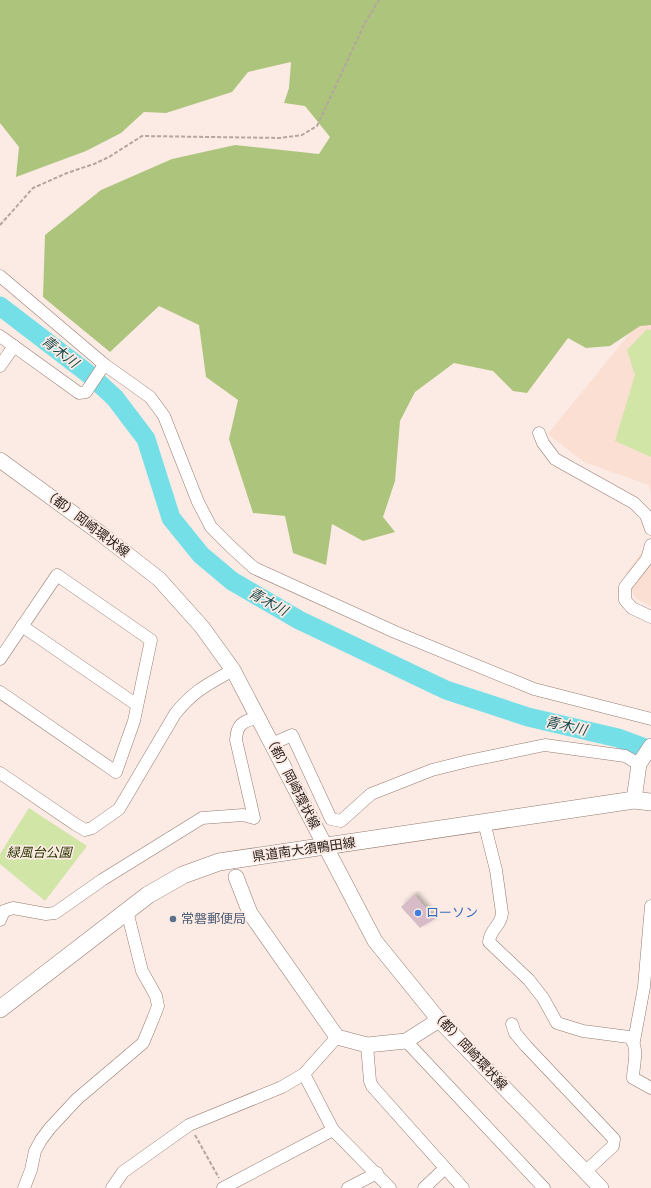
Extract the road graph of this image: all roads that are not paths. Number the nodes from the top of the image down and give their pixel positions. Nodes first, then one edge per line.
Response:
1 (0, 276) edge
2 (0, 336) edge
3 (14, 346) junction
4 (0, 366) edge
5 (104, 367) junction
6 (539, 433) dead end
7 (0, 460) edge
8 (651, 529) edge
9 (651, 545) edge
10 (651, 617) edge
11 (22, 626) junction
12 (0, 659) edge
13 (233, 670) junction
14 (0, 692) edge
15 (137, 705) junction
16 (258, 717) junction
17 (651, 719) edge
18 (272, 744) junction
19 (645, 756) edge
20 (0, 773) edge
21 (634, 800) junction
22 (651, 802) edge
23 (484, 822) junction
24 (325, 847) junction
25 (236, 877) dead end
26 (651, 906) edge
27 (127, 911) junction
28 (0, 920) edge
29 (0, 1009) edge
30 (439, 1020) junction
31 (512, 1024) dead end
32 (337, 1037) junction
33 (406, 1041) junction
34 (634, 1041) junction
35 (367, 1045) junction
36 (304, 1074) junction
37 (651, 1088) edge
38 (333, 1130) junction
39 (445, 1168) junction
40 (377, 1174) junction
41 (593, 1182) edge
42 (24, 1188) edge
43 (112, 1188) edge
44 (223, 1188) edge
45 (348, 1188) edge
46 (390, 1188) edge
47 (424, 1188) edge
48 (463, 1188) edge
49 (544, 1188) edge

1 - 5 street
2 - 3 street
3 - 4 street
3 - 5 street
5 - 17 street
6 - 8 street
7 - 13 street, （都）岡崎環状線
9 - 10 street
11 - 12 street
11 - 15 street
11 - 15 street
13 - 16 street, （都）岡崎環状線
13 - 20 street
14 - 15 street
16 - 18 street, （都）岡崎環状線
16 - 28 street
18 - 19 street
18 - 24 street, （都）岡崎環状線
19 - 21 street
21 - 22 main road, 県道南大須鴨田線
21 - 23 main road, 県道南大須鴨田線
23 - 24 main road, 県道南大須鴨田線
23 - 34 street
24 - 27 main road, 県道南大須鴨田線
24 - 30 street, （都）岡崎環状線
25 - 32 street
26 - 34 street
27 - 29 main road, 県道南大須鴨田線
27 - 42 street
30 - 33 street
30 - 41 street, （都）岡崎環状線
31 - 41 street
32 - 35 street
32 - 36 street
33 - 35 street
33 - 49 street
34 - 37 street
35 - 39 street
36 - 38 street
36 - 43 street
38 - 40 street
38 - 44 street
39 - 47 street
39 - 48 street
40 - 45 street
40 - 46 street

